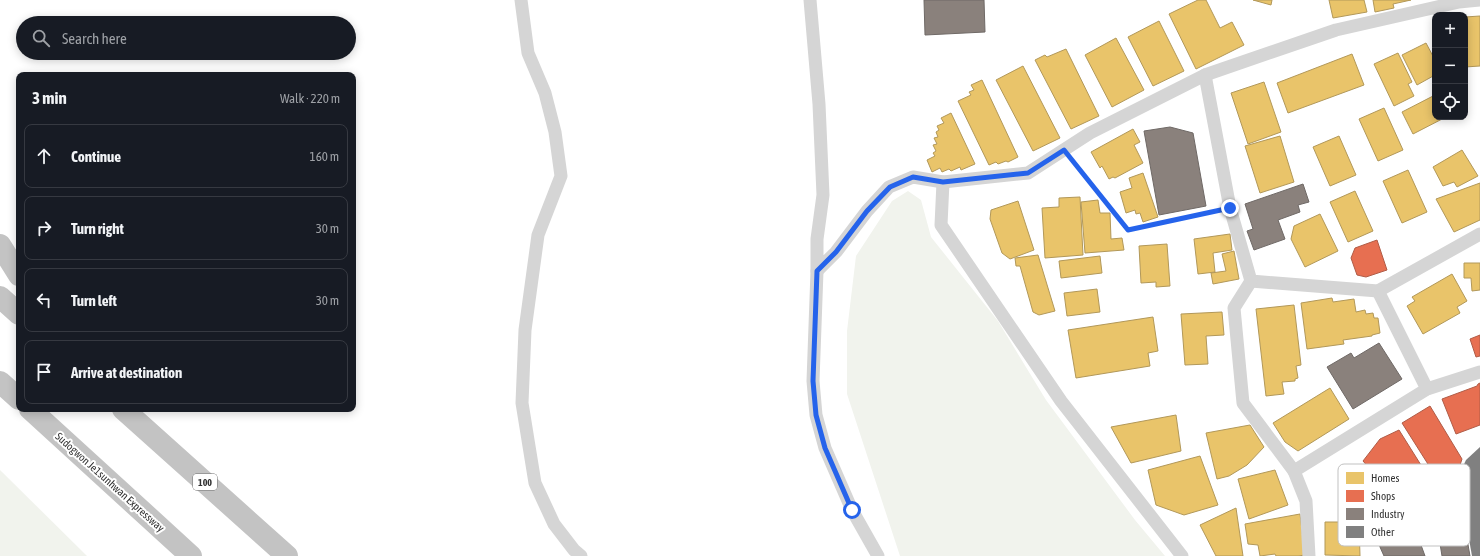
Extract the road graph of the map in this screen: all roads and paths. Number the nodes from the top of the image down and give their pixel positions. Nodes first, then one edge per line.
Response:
1 (521, 0) edge
2 (810, 0) edge
3 (1480, 0) edge
4 (1205, 75) junction
5 (1064, 150) junction
6 (943, 182) junction
7 (1230, 208) junction
8 (1480, 234) edge
9 (0, 245) edge
10 (16, 270) edge
11 (817, 271) junction
12 (1251, 281) junction
13 (1378, 291) junction
14 (0, 297) edge
15 (16, 311) edge
16 (1480, 372) edge
17 (0, 382) edge
18 (1427, 389) junction
19 (16, 396) edge
20 (33, 412) edge
21 (126, 412) edge
22 (1294, 471) junction
23 (190, 556) edge
24 (287, 556) edge
25 (581, 556) edge
26 (878, 556) edge
27 (1182, 556) edge
28 (1309, 556) edge

1 - 25 lane
2 - 11 lane
3 - 4 lane
4 - 5 lane
4 - 7 lane
5 - 6 lane
5 - 7 path
6 - 11 lane
6 - 27 lane
7 - 12 lane
8 - 13 lane
9 - 10 highway
11 - 26 lane
12 - 13 lane
12 - 22 lane
13 - 18 lane
14 - 15 highway
16 - 18 lane
17 - 19 highway
18 - 22 lane
20 - 23 highway, Sudogwon Je1sunhwan Expressway
21 - 24 highway, 100
22 - 28 lane

